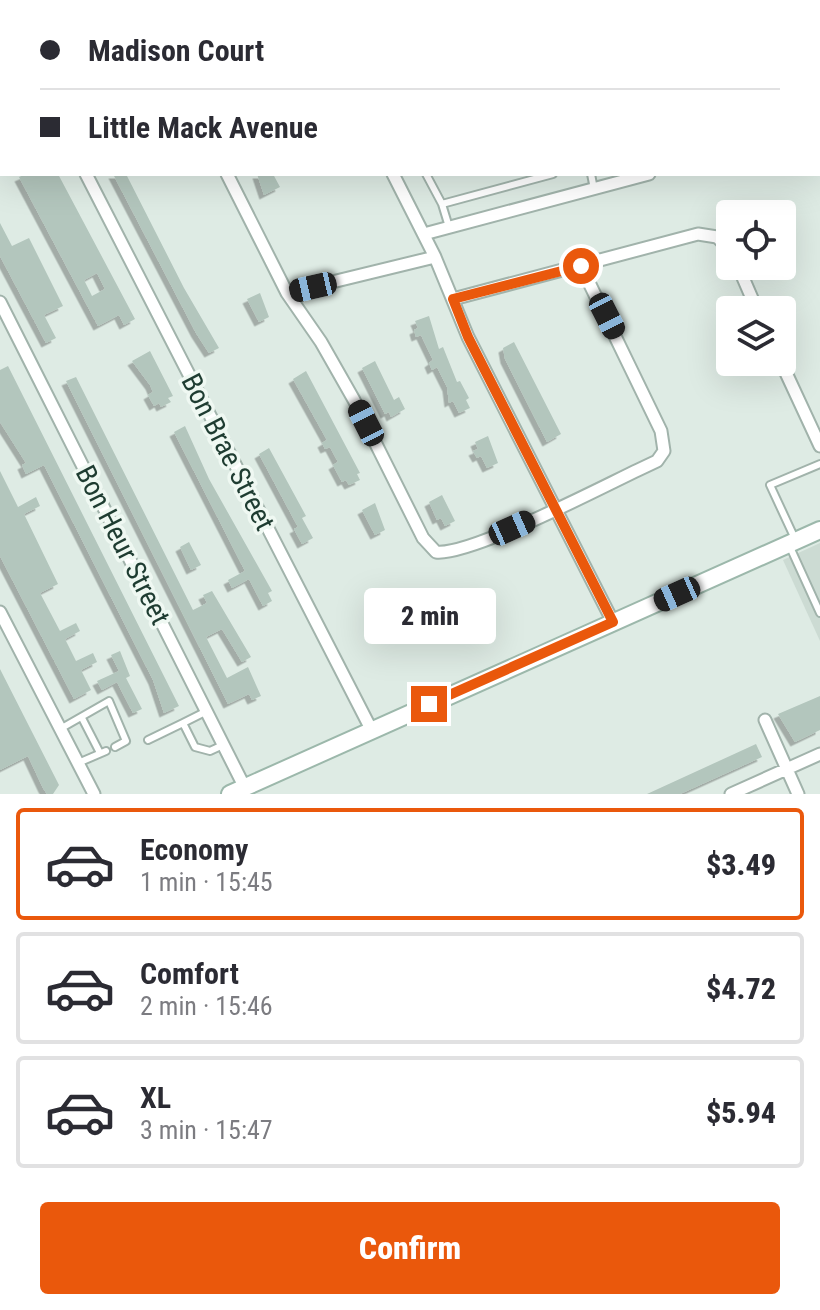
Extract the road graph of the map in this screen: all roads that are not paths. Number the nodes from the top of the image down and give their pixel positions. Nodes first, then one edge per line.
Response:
1 (87, 176) edge
2 (228, 176) edge
3 (394, 176) edge
4 (427, 176) edge
5 (546, 176) edge
6 (591, 176) edge
7 (623, 177) edge
8 (594, 189) junction
9 (442, 204) junction
10 (449, 227) junction
11 (424, 234) junction
12 (716, 237) edge
13 (435, 257) junction
14 (581, 266) junction
15 (287, 293) junction
16 (453, 299) junction
17 (0, 302) edge
18 (788, 376) edge
19 (820, 446) edge
20 (820, 464) edge
21 (556, 508) junction
22 (820, 530) edge
23 (792, 542) junction
24 (0, 612) edge
25 (820, 613) edge
26 (613, 622) junction
27 (207, 711) junction
28 (82, 718) junction
29 (765, 720) dead end
30 (183, 723) junction
31 (60, 729) junction
32 (371, 729) junction
33 (148, 740) dead end
34 (224, 744) junction
35 (115, 747) dead end
36 (820, 754) edge
37 (78, 763) junction
38 (787, 769) junction
39 (237, 791) edge
40 (94, 794) edge
41 (731, 794) edge
42 (798, 794) edge

1 - 32 street, Bon Brae Street
2 - 15 street
3 - 11 street
4 - 9 lane
5 - 9 lane
6 - 8 lane
7 - 8 street
8 - 10 street
9 - 10 lane
10 - 11 street
11 - 13 street
12 - 14 street
13 - 15 street
13 - 16 street
14 - 16 street
14 - 21 street
15 - 21 street
16 - 21 street
17 - 27 street, Bon Heur Street
18 - 19 street
20 - 23 lane
21 - 26 street
22 - 23 main road
23 - 25 lane
23 - 26 main road
24 - 31 street
26 - 32 main road
27 - 30 lane
27 - 34 street, Bon Heur Street
28 - 31 lane
28 - 35 lane
28 - 37 lane
29 - 38 street
30 - 33 lane
30 - 34 lane
31 - 37 street
32 - 39 main road
34 - 39 street, Bon Heur Street
36 - 38 street
37 - 40 street
38 - 41 street
38 - 42 street

